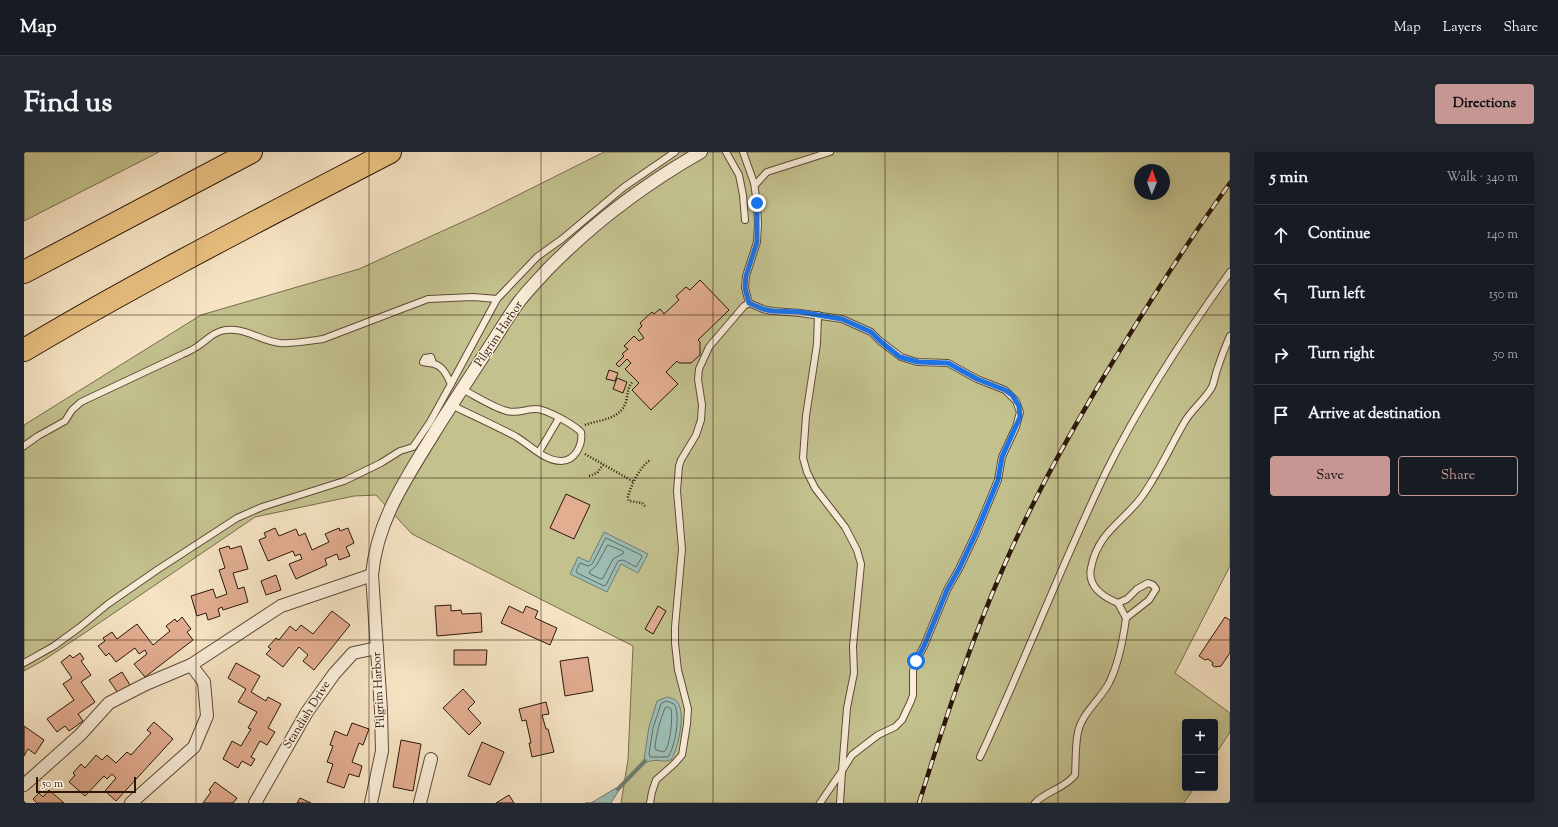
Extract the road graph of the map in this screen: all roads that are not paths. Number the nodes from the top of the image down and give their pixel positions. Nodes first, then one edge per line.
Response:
1 (251, 152) edge
2 (390, 152) edge
3 (675, 152) edge
4 (701, 152) edge
5 (726, 152) edge
6 (743, 152) edge
7 (830, 152) edge
8 (754, 185) junction
9 (745, 220) dead end
10 (24, 272) edge
11 (1230, 272) edge
12 (497, 299) junction
13 (749, 303) junction
14 (818, 316) junction
15 (1230, 336) edge
16 (24, 350) edge
17 (433, 363) dead end
18 (456, 387) junction
19 (451, 405) junction
20 (559, 418) junction
21 (24, 446) edge
22 (540, 452) junction
23 (372, 575) junction
24 (1118, 603) junction
25 (1126, 618) junction
26 (377, 648) junction
27 (24, 664) edge
28 (191, 665) junction
29 (980, 757) dead end
30 (431, 759) dead end
31 (842, 771) junction
32 (24, 785) edge
33 (130, 803) edge
34 (255, 803) edge
35 (371, 803) edge
36 (420, 803) edge
37 (650, 803) edge
38 (820, 803) edge
39 (840, 803) edge
40 (1035, 803) edge

1 - 10 highway
2 - 16 highway
3 - 12 lane
4 - 18 street, Pilgrim Harbor
5 - 9 lane
6 - 8 lane
7 - 8 lane
8 - 13 lane
11 - 29 lane
12 - 18 lane
12 - 21 lane
13 - 14 lane
13 - 37 lane
14 - 31 lane
14 - 31 lane
15 - 24 lane
17 - 18 lane
18 - 19 street, Pilgrim Harbor
18 - 20 lane
18 - 27 lane
19 - 22 lane
19 - 23 street, Pilgrim Harbor
20 - 22 lane
20 - 22 lane
23 - 26 street, Pilgrim Harbor
23 - 28 street
24 - 25 lane
24 - 25 lane
25 - 40 lane
26 - 34 street, Standish Drive
26 - 35 street, Pilgrim Harbor
28 - 32 street
28 - 33 street
30 - 36 street
31 - 38 lane
31 - 39 lane

